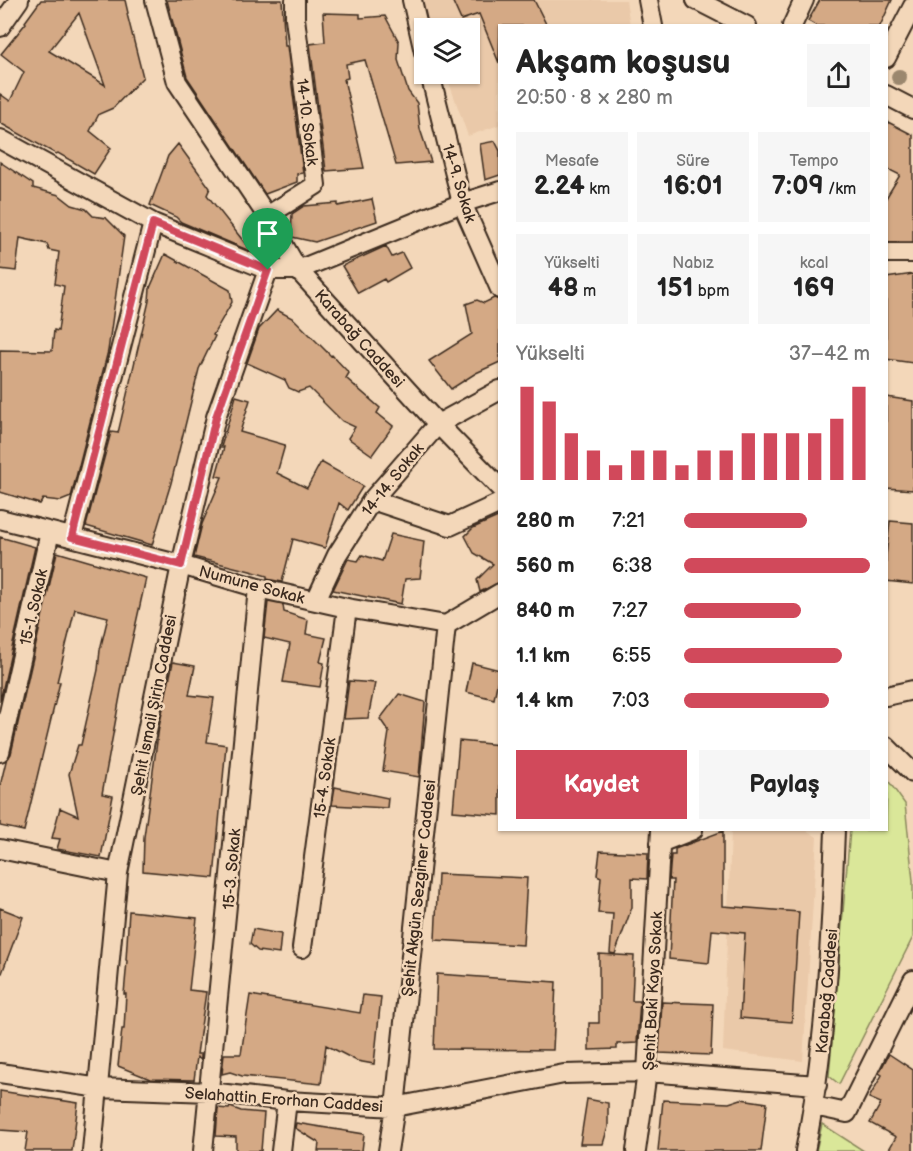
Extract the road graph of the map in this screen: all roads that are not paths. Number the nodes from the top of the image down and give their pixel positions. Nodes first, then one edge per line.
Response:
1 (19, 0) edge
2 (155, 0) edge
3 (295, 0) edge
4 (412, 0) edge
5 (648, 0) edge
6 (696, 0) edge
7 (804, 0) edge
8 (913, 6) edge
9 (416, 18) edge
10 (653, 24) edge
11 (743, 24) edge
12 (793, 24) edge
13 (0, 27) edge
14 (888, 54) edge
15 (432, 84) edge
16 (888, 96) edge
17 (913, 108) edge
18 (0, 139) edge
19 (498, 192) edge
20 (462, 203) junction
21 (267, 216) junction
22 (153, 223) junction
23 (913, 253) edge
24 (888, 254) edge
25 (268, 270) junction
26 (298, 270) junction
27 (498, 284) edge
28 (498, 391) edge
29 (438, 424) junction
30 (498, 486) edge
31 (372, 500) junction
32 (498, 504) edge
33 (0, 519) edge
34 (50, 532) junction
35 (72, 537) junction
36 (181, 565) junction
37 (258, 588) junction
38 (498, 594) edge
39 (316, 600) junction
40 (347, 608) junction
41 (446, 626) junction
42 (913, 690) edge
43 (888, 696) edge
44 (888, 748) edge
45 (0, 752) edge
46 (913, 773) edge
47 (688, 831) edge
48 (835, 831) edge
49 (661, 836) edge
50 (0, 849) edge
51 (118, 873) junction
52 (302, 948) dead end
53 (913, 980) edge
54 (647, 1072) junction
55 (0, 1073) edge
56 (817, 1084) junction
57 (99, 1088) junction
58 (210, 1092) junction
59 (287, 1101) junction
60 (814, 1106) junction
61 (395, 1107) junction
62 (92, 1151) edge
63 (203, 1151) edge
64 (281, 1151) edge
65 (388, 1151) edge
66 (636, 1151) edge
67 (805, 1151) edge

1 - 13 street
2 - 21 street, Karabağ Caddesi
3 - 21 street, 14-10. Sokak
4 - 9 street
5 - 10 street
6 - 11 street
7 - 12 street
8 - 14 street
15 - 20 street, 14-9. Sokak
16 - 17 street
18 - 22 street
19 - 20 street
20 - 26 street
20 - 27 street, 14-9. Sokak
21 - 26 street, Karabağ Caddesi
22 - 25 street
22 - 35 street
23 - 24 street
25 - 26 street
25 - 36 street, Şehit İsmail Şirin Caddesi
26 - 29 street, Karabağ Caddesi
28 - 29 street
29 - 30 street, Karabağ Caddesi
29 - 31 street, 14-14. Sokak
31 - 32 street
31 - 39 street, 14-14. Sokak
33 - 34 street, Numune Sokak
34 - 35 street, Numune Sokak
34 - 45 street, 15-1. Sokak
35 - 36 street, Numune Sokak
36 - 37 street, Numune Sokak
36 - 51 street, Şehit İsmail Şirin Caddesi
37 - 39 street, Numune Sokak
37 - 58 street, 15-3. Sokak
38 - 41 street
39 - 40 street, Numune Sokak
40 - 41 street, Numune Sokak
40 - 52 street, 15-4. Sokak
41 - 61 street, Şehit Akgün Sezginer Caddesi
42 - 43 street
44 - 46 street
47 - 49 street
48 - 56 street, Karabağ Caddesi
49 - 54 street, Şehit Baki Kaya Sokak
50 - 51 street
51 - 57 street, Şehit İsmail Şirin Caddesi
53 - 60 street
54 - 56 street, Selahattin Erorhan Caddesi
54 - 61 street, Selahattin Erorhan Caddesi
54 - 66 street, Şehit Baki Kaya Sokak
55 - 57 street, Selahattin Erorhan Caddesi
56 - 60 street, Karabağ Caddesi
57 - 58 street, Selahattin Erorhan Caddesi
57 - 62 street, Şehit İsmail Şirin Caddesi
58 - 59 street, Selahattin Erorhan Caddesi
58 - 63 street, 15-3. Sokak
59 - 61 street, Selahattin Erorhan Caddesi
59 - 64 street
60 - 67 street, Karabağ Caddesi
61 - 65 street, Şehit Akgün Sezginer Caddesi

